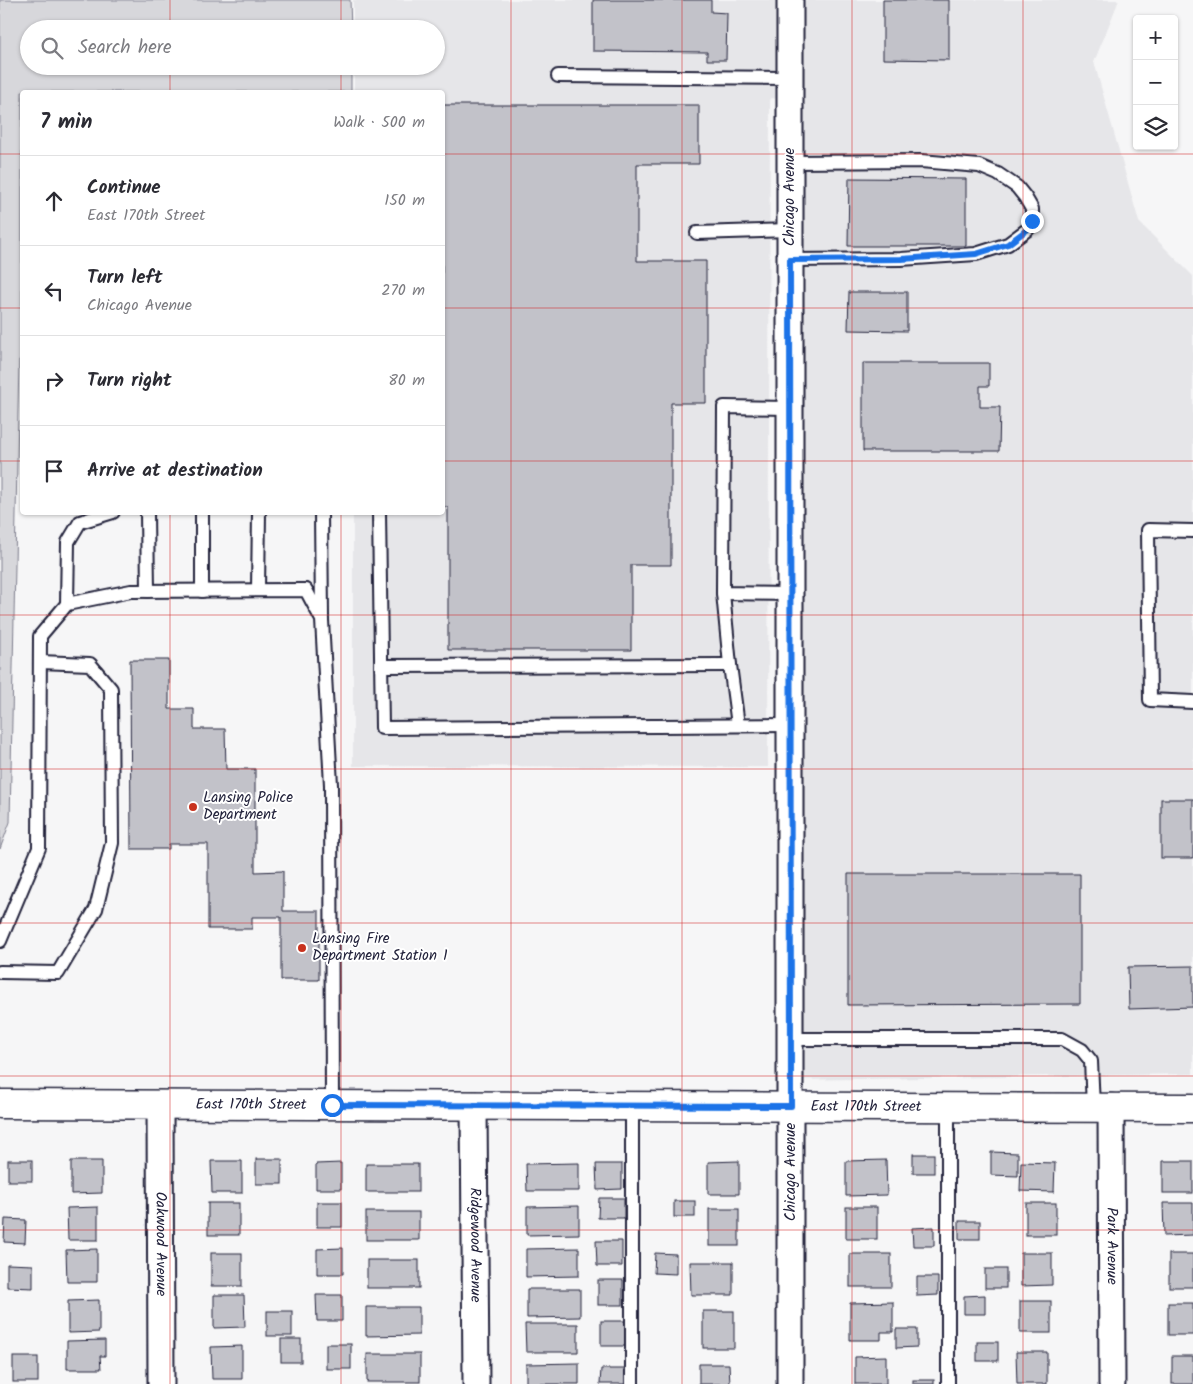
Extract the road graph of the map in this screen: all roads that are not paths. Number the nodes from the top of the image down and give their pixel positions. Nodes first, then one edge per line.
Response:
1 (790, 0) edge
2 (558, 76) dead end
3 (790, 78) junction
4 (790, 162) junction
5 (790, 230) junction
6 (697, 233) dead end
7 (790, 260) junction
8 (790, 408) junction
9 (103, 515) edge
10 (147, 515) edge
11 (202, 515) edge
12 (258, 515) edge
13 (321, 515) edge
14 (379, 515) edge
15 (1193, 531) edge
16 (258, 590) junction
17 (148, 591) junction
18 (202, 591) junction
19 (723, 593) junction
20 (790, 594) junction
21 (67, 604) junction
22 (322, 620) junction
23 (40, 662) junction
24 (730, 665) junction
25 (381, 666) junction
26 (1193, 702) edge
27 (790, 725) junction
28 (738, 726) junction
29 (0, 941) edge
30 (0, 972) edge
31 (791, 1039) junction
32 (0, 1104) edge
33 (160, 1104) junction
34 (332, 1105) junction
35 (474, 1105) junction
36 (632, 1106) junction
37 (791, 1106) junction
38 (948, 1107) junction
39 (1102, 1107) junction
40 (1193, 1108) edge
41 (161, 1384) edge
42 (476, 1384) edge
43 (632, 1384) edge
44 (790, 1384) edge
45 (948, 1384) edge
46 (1112, 1384) edge

1 - 3 street, Chicago Avenue
2 - 3 lane
3 - 4 street, Chicago Avenue
4 - 5 street, Chicago Avenue
4 - 7 lane
5 - 6 lane
5 - 7 street, Chicago Avenue
7 - 8 street, Chicago Avenue
8 - 19 lane
8 - 20 street, Chicago Avenue
9 - 21 lane
10 - 17 lane
11 - 18 lane
12 - 16 lane
13 - 22 lane
14 - 25 lane
15 - 26 lane
16 - 18 lane
16 - 22 lane
17 - 18 lane
17 - 21 lane
19 - 20 lane
19 - 24 lane
20 - 27 street, Chicago Avenue
21 - 23 lane
22 - 34 lane
23 - 29 lane
23 - 30 lane
24 - 25 lane
24 - 28 lane
25 - 28 lane
27 - 28 lane
27 - 31 street, Chicago Avenue
31 - 37 street, Chicago Avenue
31 - 39 lane
32 - 33 street, East 170th Street
33 - 34 street, East 170th Street
33 - 41 street, Oakwood Avenue
34 - 35 street, East 170th Street
35 - 36 street, East 170th Street
35 - 42 street, Ridgewood Avenue
36 - 37 street, East 170th Street
36 - 43 lane
37 - 38 street, East 170th Street
37 - 44 street, Chicago Avenue
38 - 39 street, East 170th Street
38 - 45 lane
39 - 40 street, East 170th Street
39 - 46 street, Park Avenue

